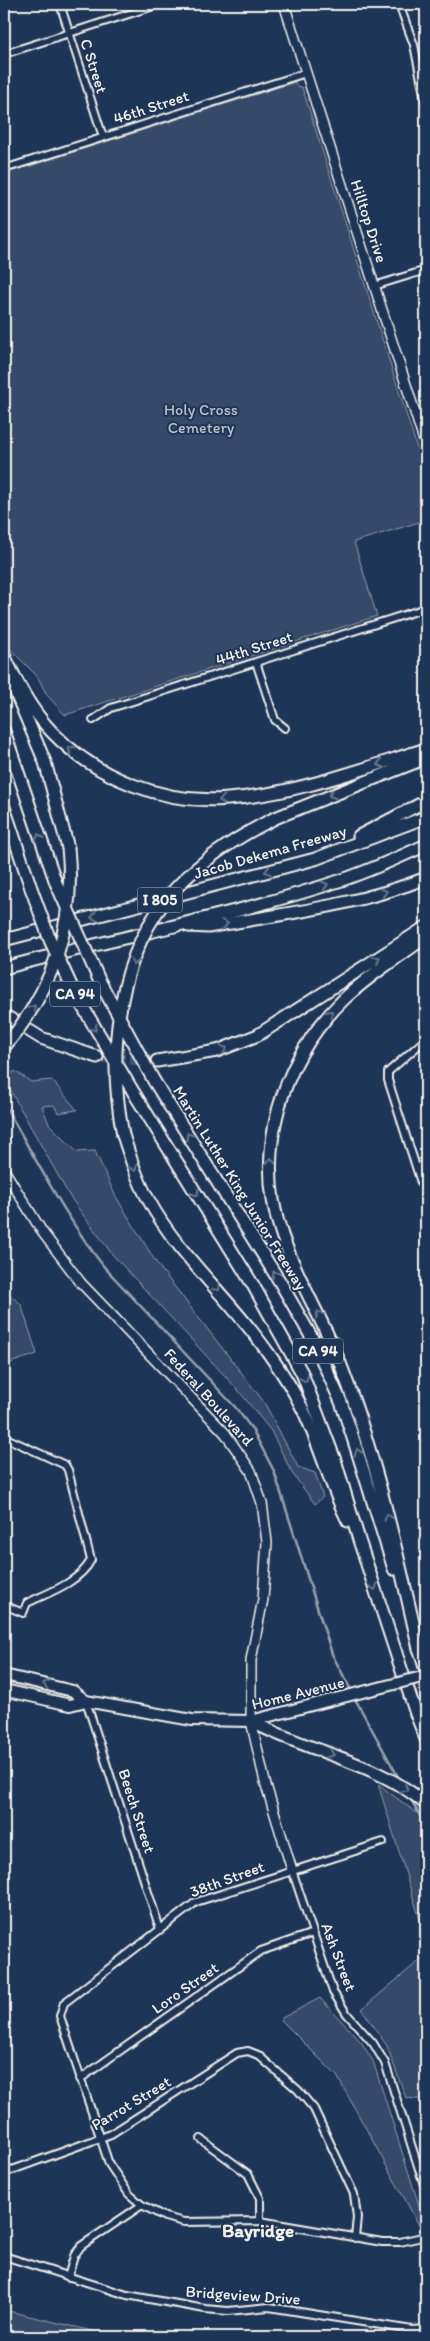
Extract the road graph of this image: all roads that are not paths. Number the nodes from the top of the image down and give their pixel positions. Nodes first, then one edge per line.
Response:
1 (60, 4) edge
2 (160, 4) edge
3 (284, 4) edge
4 (399, 4) edge
5 (69, 33) junction
6 (4, 54) edge
7 (306, 73) junction
8 (426, 104) edge
9 (103, 137) junction
10 (4, 168) edge
11 (426, 270) edge
12 (374, 286) junction
13 (426, 447) edge
14 (426, 608) edge
15 (4, 655) edge
16 (256, 662) junction
17 (4, 665) edge
18 (93, 720) dead end
19 (285, 728) dead end
20 (4, 731) edge
21 (426, 749) edge
22 (426, 758) edge
23 (426, 801) edge
24 (4, 807) edge
25 (426, 817) edge
26 (426, 845) edge
27 (315, 859) junction
28 (426, 878) edge
29 (176, 926) junction
30 (426, 927) edge
31 (426, 937) edge
32 (4, 940) edge
33 (4, 968) edge
34 (4, 1016) edge
35 (426, 1038) edge
36 (4, 1047) edge
37 (97, 1057) tunnel mouth
38 (157, 1061) tunnel mouth
39 (4, 1170) edge
40 (426, 1198) edge
41 (4, 1437) edge
42 (359, 1540) junction
43 (4, 1604) edge
44 (419, 1649) junction
45 (426, 1671) edge
46 (4, 1675) edge
47 (426, 1676) edge
48 (4, 1690) edge
49 (86, 1700) junction
50 (251, 1721) junction
51 (426, 1739) edge
52 (426, 1804) edge
53 (383, 1842) dead end
54 (292, 1870) junction
55 (160, 1929) junction
56 (313, 1933) junction
57 (80, 2079) junction
58 (201, 2139) dead end
59 (100, 2140) junction
60 (4, 2173) edge
61 (426, 2191) edge
62 (142, 2205) junction
63 (260, 2221) junction
64 (426, 2236) edge
65 (355, 2238) junction
66 (4, 2256) edge
67 (68, 2277) junction
68 (426, 2329) edge

1 - 5 street, C Street
2 - 5 street
3 - 7 main road, Hilltop Drive
4 - 8 street
5 - 6 street
5 - 9 street, C Street
7 - 9 street, 46th Street
7 - 12 main road, Hilltop Drive
9 - 10 street, 46th Street
11 - 12 street
12 - 13 main road, Hilltop Drive
14 - 16 street, 44th Street
21 -> 15 highway
16 - 18 street, 44th Street
16 - 19 street
36 -> 17 highway, bridge
44 -> 20 highway, Martin Luther King Junior Freeway / CA 94, bridge
22 -> 42 highway, bridge
23 - 27 highway
24 -> 42 highway, CA 94, bridge
25 - 27 highway, Jacob Dekema Freeway / I 805
29 -> 26 highway, I 805
27 -> 32 highway, Jacob Dekema Freeway / I 805
29 -> 28 highway
29 - 33 highway, I 805
38 -> 30 highway
44 -> 31 highway
34 - 37 highway
35 - 40 street
39 - 50 main road, Federal Boulevard
41 - 43 street
42 -> 51 highway, CA 94
44 - 45 highway, Martin Luther King Junior Freeway / CA 94
49 -> 46 main road, Home Avenue
47 - 50 main road, Home Avenue, bridge
48 - 49 main road, Home Avenue
49 - 50 main road, Home Avenue
49 - 55 street, Beech Street
50 -> 52 highway
50 - 54 main road, Ash Street
53 - 54 street, 38th Street
54 - 55 street, 38th Street
54 - 56 street, Ash Street
55 - 57 street, 38th Street
56 - 57 street, Loro Street
56 - 61 street, Ash Street
57 - 59 street, 38th Street
58 - 63 street
59 - 60 street, Parrot Street
59 - 62 street, 38th Street
59 - 65 street, Parrot Street
62 - 63 street, 38th Street
62 - 67 street
63 - 65 street, 38th Street
64 - 65 street, 38th Street
66 - 67 street, Bridgeview Drive
67 - 68 street, Bridgeview Drive

